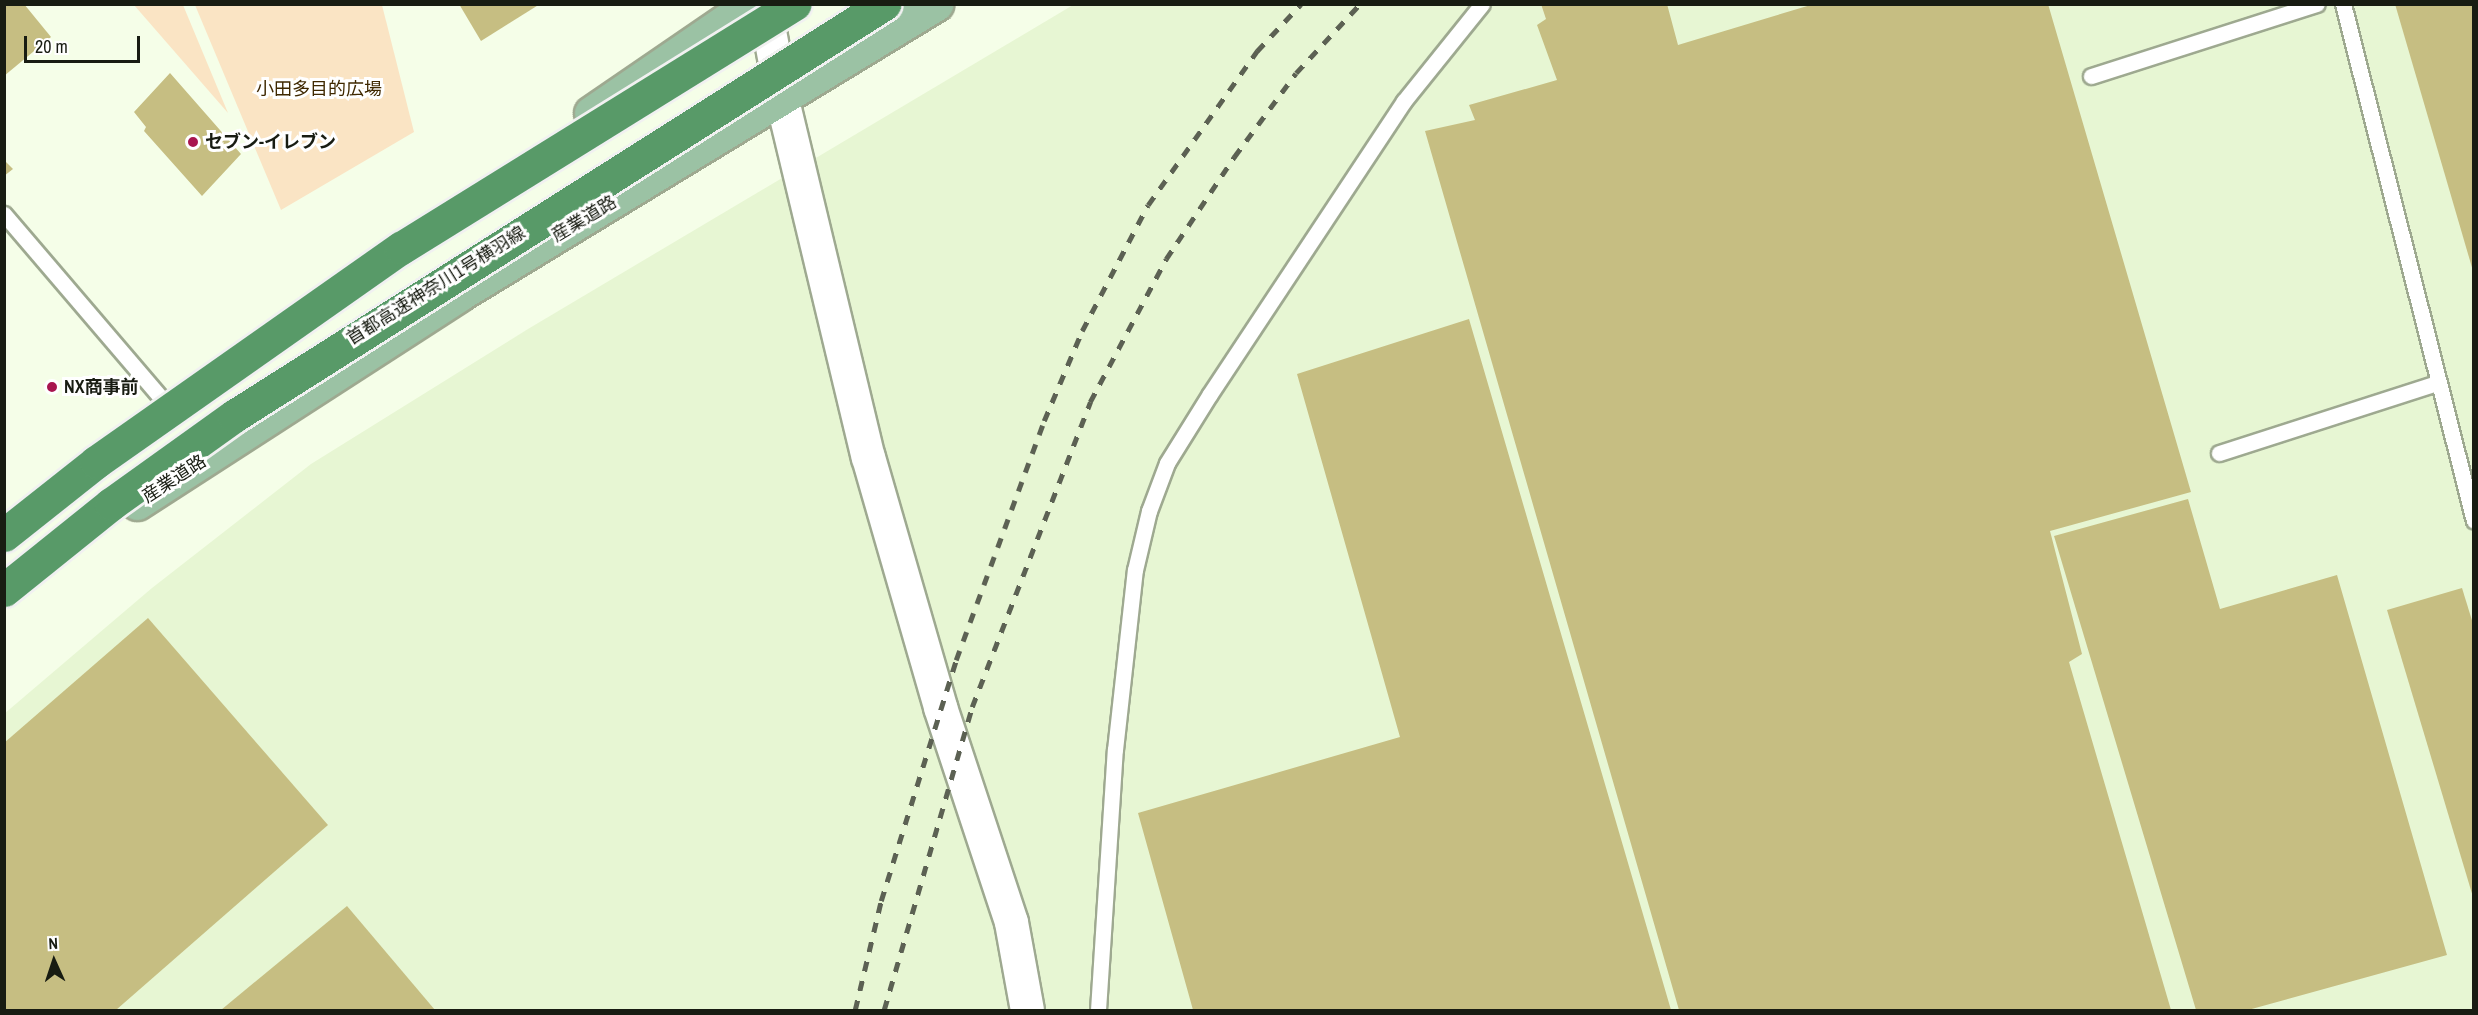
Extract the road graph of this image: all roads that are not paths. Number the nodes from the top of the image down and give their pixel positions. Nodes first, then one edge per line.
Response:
1 (750, 4) edge
2 (764, 4) edge
3 (795, 4) edge
4 (884, 4) edge
5 (936, 4) edge
6 (1482, 4) edge
7 (2317, 4) edge
8 (2343, 4) edge
9 (2091, 76) dead end
10 (782, 100) junction
11 (4, 214) edge
12 (2437, 383) junction
13 (166, 404) junction
14 (2219, 453) dead end
15 (4, 519) edge
16 (2474, 521) edge
17 (4, 535) edge
18 (4, 590) edge
19 (4, 608) edge
20 (1027, 1011) edge
21 (1098, 1011) edge

1 - 13 main road
2 - 10 street
3 - 17 highway, bridge
4 - 18 highway, 首都高速神奈川1号横羽線, bridge
5 - 10 main road, 産業道路
6 - 21 lane
7 - 9 lane
8 - 12 lane
10 - 19 main road, 産業道路
10 - 20 street
11 - 13 lane
12 - 14 lane
12 - 16 lane
13 - 15 main road

